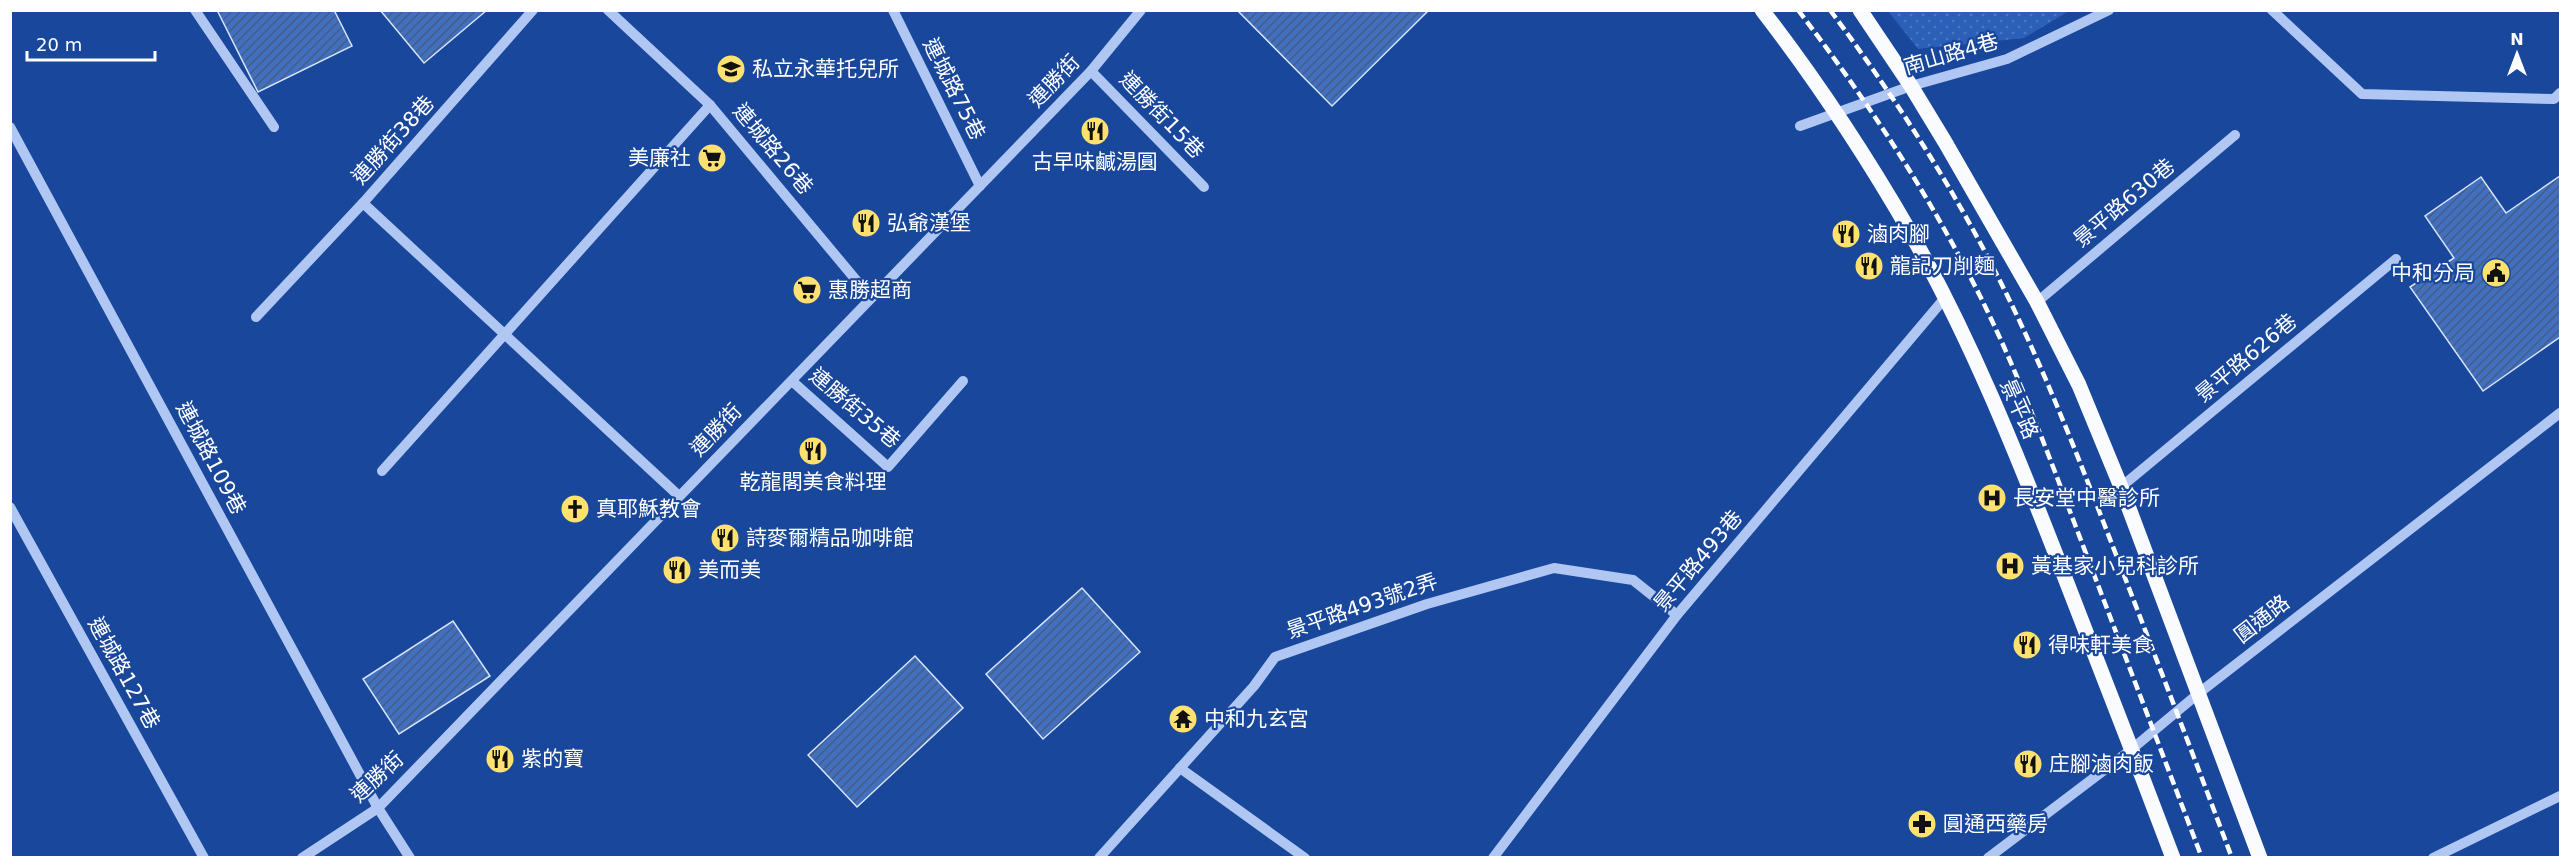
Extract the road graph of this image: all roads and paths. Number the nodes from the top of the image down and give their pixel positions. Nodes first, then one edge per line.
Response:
1 (195, 10) edge
2 (533, 10) edge
3 (608, 10) edge
4 (892, 10) edge
5 (1141, 10) edge
6 (1762, 10) edge
7 (1860, 10) edge
8 (2109, 10) edge
9 (2272, 10) edge
10 (1092, 71) junction
11 (1911, 86) junction
12 (2560, 93) edge
13 (710, 105) junction
14 (1835, 112) junction
15 (1800, 126) dead end
16 (10, 127) edge
17 (274, 127) dead end
18 (2235, 135) dead end
19 (980, 186) junction
20 (1204, 187) dead end
21 (363, 203) junction
22 (2396, 258) dead end
23 (872, 298) junction
24 (1944, 299) junction
25 (2037, 302) junction
26 (256, 317) dead end
27 (507, 334) junction
28 (792, 381) junction
29 (963, 381) dead end
30 (2560, 413) edge
31 (382, 471) dead end
32 (2121, 487) junction
33 (679, 496) junction
34 (10, 507) edge
35 (1677, 615) junction
36 (2199, 693) junction
37 (2133, 749) junction
38 (1180, 768) junction
39 (2560, 796) edge
40 (378, 808) junction
41 (204, 858) edge
42 (302, 858) edge
43 (410, 858) edge
44 (1099, 858) edge
45 (1305, 858) edge
46 (1493, 858) edge
47 (1988, 858) edge
48 (2173, 858) edge
49 (2259, 858) edge
50 (2433, 858) edge

1 - 17 street
2 - 21 street, 連勝街38巷
3 - 13 street, 連城路26巷
4 - 19 street, 連城路75巷
5 - 10 street, 連勝街
6 - 14 main road, 景平路
7 - 11 main road
8 - 11 street, 南山路4巷
9 - 12 street
10 - 19 street, 連勝街
10 - 20 street, 連勝街15巷
11 - 14 street, 南山路4巷
11 - 25 main road
13 - 23 street, 連城路26巷
13 - 27 street
14 - 15 street, 南山路4巷
14 - 24 main road, 景平路
16 - 40 street, 連城路109巷
18 - 25 street, 景平路630巷
19 - 23 street, 連勝街
21 - 26 street
21 - 27 street, 連勝街38巷
22 - 32 street, 景平路626巷
23 - 28 street, 連勝街
24 - 35 street, 景平路493巷
24 - 37 main road, 景平路
25 - 32 main road
27 - 31 street
27 - 33 street, 連勝街38巷
28 - 29 street, 連勝街35巷
28 - 33 street, 連勝街
30 - 36 street, 圓通路
32 - 36 main road
33 - 40 street, 連勝街
34 - 41 street, 連城路127巷
35 - 38 street, 景平路493號2弄
35 - 46 street, 景平路493巷
36 - 37 street, 圓通路
36 - 49 main road
37 - 47 street, 圓通路
37 - 48 main road, 景平路
38 - 44 street, 景平路493號2弄
38 - 45 street
39 - 50 street
40 - 42 street, 連勝街
40 - 43 street, 連城路109巷

